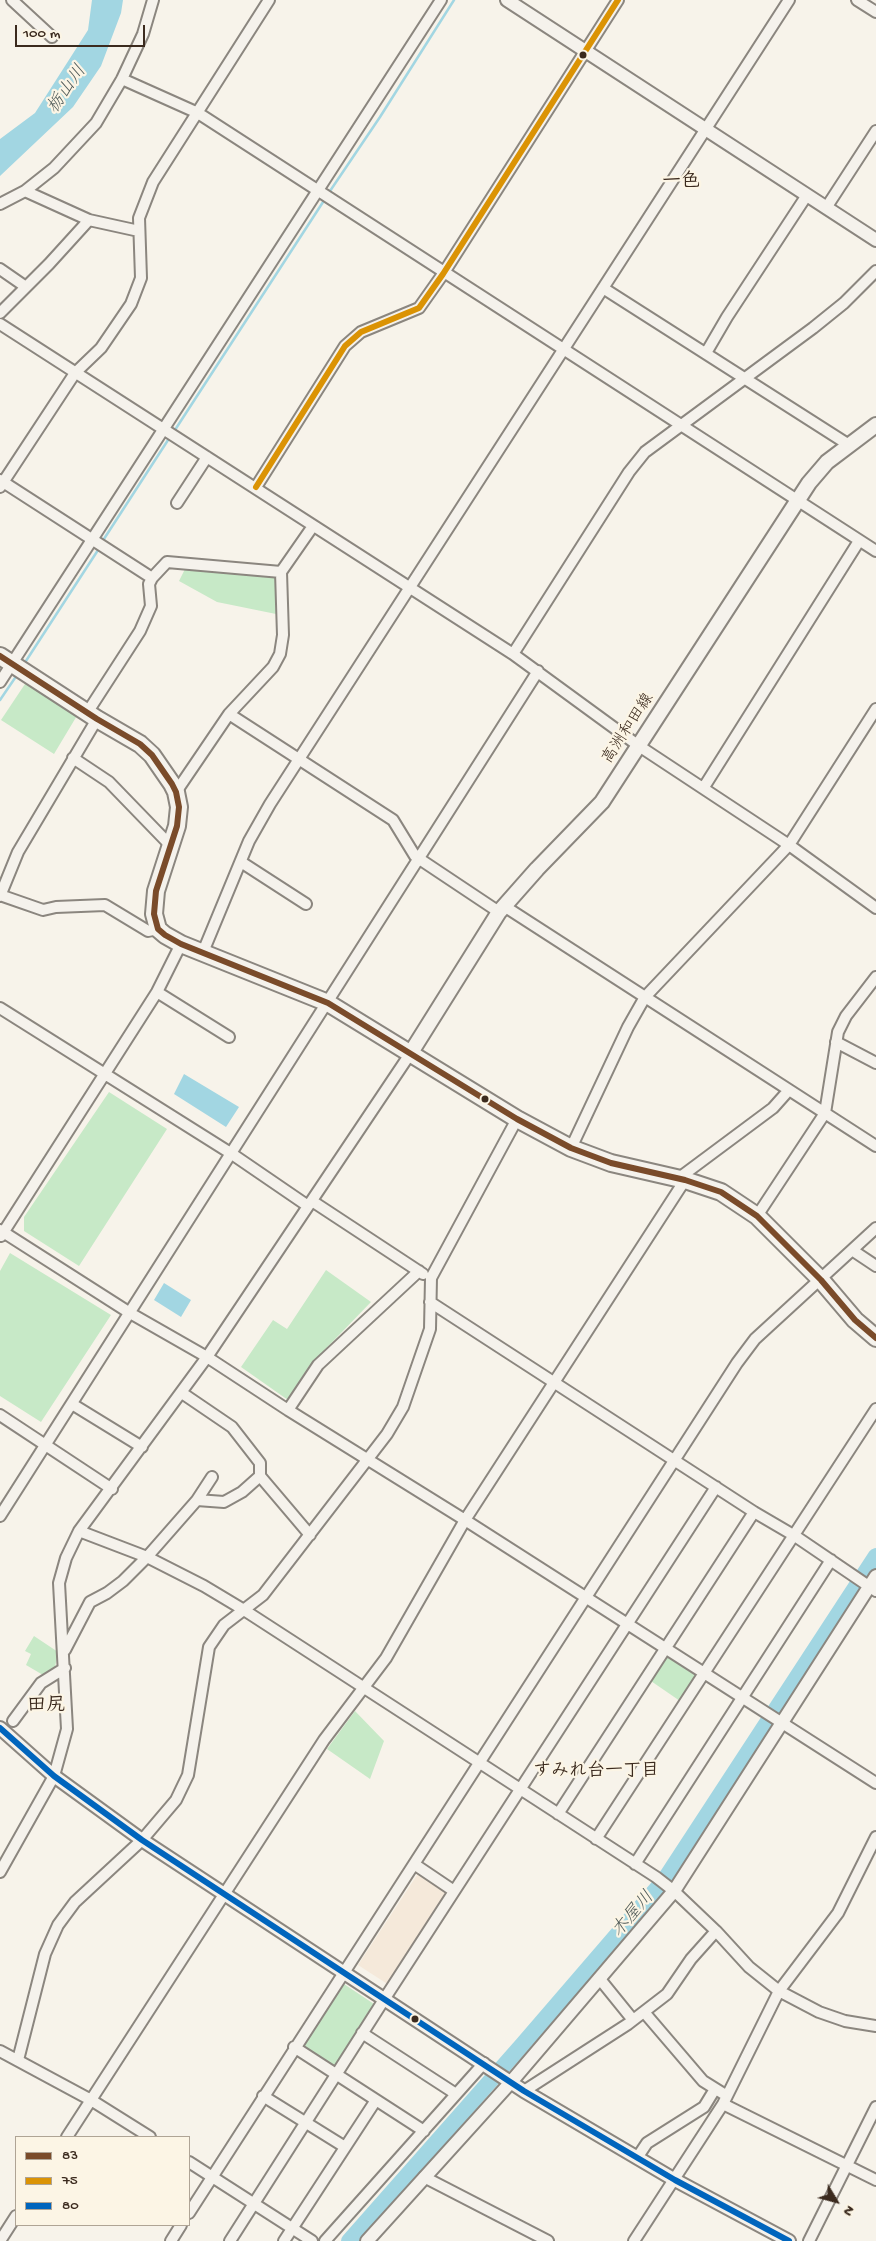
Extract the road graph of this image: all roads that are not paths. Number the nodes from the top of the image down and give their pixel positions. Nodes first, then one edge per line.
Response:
1 (12, 0) edge
2 (153, 0) edge
3 (269, 0) edge
4 (441, 0) edge
5 (507, 0) edge
6 (618, 0) edge
7 (790, 0) edge
8 (857, 0) edge
9 (876, 12) edge
10 (52, 37) dead end
11 (585, 50) junction
12 (122, 79) junction
13 (198, 113) junction
14 (707, 129) junction
15 (876, 131) edge
16 (24, 191) junction
17 (323, 194) junction
18 (807, 195) junction
19 (0, 204) edge
20 (826, 208) junction
21 (88, 220) junction
22 (139, 231) junction
23 (876, 240) edge
24 (0, 269) edge
25 (876, 271) edge
26 (443, 274) junction
27 (26, 287) junction
28 (603, 288) junction
29 (0, 313) edge
30 (0, 324) edge
31 (564, 349) junction
32 (706, 353) junction
33 (75, 373) junction
34 (747, 378) junction
35 (681, 425) junction
36 (876, 425) edge
37 (163, 429) junction
38 (849, 445) junction
39 (207, 457) junction
40 (1, 483) edge
41 (256, 487) junction
42 (797, 501) junction
43 (177, 502) dead end
44 (314, 526) junction
45 (93, 540) junction
46 (859, 541) junction
47 (876, 551) edge
48 (281, 572) junction
49 (152, 578) junction
50 (410, 587) junction
51 (513, 654) junction
52 (6, 660) edge
53 (538, 672) junction
54 (0, 682) edge
55 (876, 709) edge
56 (229, 714) junction
57 (92, 716) junction
58 (639, 746) junction
59 (73, 758) junction
60 (299, 759) junction
61 (704, 788) junction
62 (176, 792) junction
63 (789, 845) junction
64 (171, 846) junction
65 (419, 859) junction
66 (241, 862) junction
67 (0, 896) edge
68 (306, 904) dead end
69 (876, 908) edge
70 (502, 909) junction
71 (158, 929) junction
72 (181, 944) junction
73 (204, 952) junction
74 (876, 977) edge
75 (157, 992) junction
76 (645, 997) junction
77 (328, 1003) junction
78 (0, 1008) edge
79 (229, 1037) dead end
80 (836, 1042) junction
81 (410, 1054) junction
82 (876, 1063) edge
83 (104, 1073) junction
84 (789, 1090) junction
85 (825, 1113) junction
86 (517, 1119) junction
87 (876, 1146) edge
88 (571, 1148) junction
89 (232, 1154) junction
90 (682, 1179) junction
91 (310, 1204) junction
92 (757, 1216) junction
93 (876, 1228) edge
94 (1, 1233) edge
95 (852, 1250) junction
96 (876, 1266) edge
97 (419, 1271) junction
98 (431, 1278) junction
99 (821, 1280) junction
100 (430, 1302) junction
101 (130, 1312) junction
102 (876, 1338) edge
103 (207, 1358) junction
104 (554, 1382) junction
105 (182, 1393) junction
106 (72, 1404) junction
107 (876, 1409) edge
108 (288, 1410) junction
109 (0, 1415) edge
110 (46, 1445) junction
111 (142, 1447) junction
112 (368, 1460) junction
113 (674, 1460) junction
114 (260, 1476) junction
115 (212, 1477) dead end
116 (716, 1487) junction
117 (112, 1489) junction
118 (197, 1500) junction
119 (754, 1512) junction
120 (0, 1516) edge
121 (465, 1520) junction
122 (79, 1531) junction
123 (310, 1535) junction
124 (795, 1536) junction
125 (147, 1557) junction
126 (831, 1560) junction
127 (871, 1584) edge
128 (586, 1596) junction
129 (244, 1610) junction
130 (627, 1623) junction
131 (665, 1648) junction
132 (64, 1650) junction
133 (65, 1668) junction
134 (703, 1673) junction
135 (364, 1688) junction
136 (742, 1698) junction
137 (13, 1721) dead end
138 (783, 1724) junction
139 (2, 1733) edge
140 (479, 1762) junction
141 (54, 1776) junction
142 (876, 1783) edge
143 (520, 1789) junction
144 (558, 1814) junction
145 (876, 1837) edge
146 (596, 1839) junction
147 (142, 1840) junction
148 (414, 1864) junction
149 (635, 1864) junction
150 (0, 1872) edge
151 (454, 1891) junction
152 (674, 1892) junction
153 (224, 1894) junction
154 (716, 1931) junction
155 (344, 1971) junction
156 (599, 1978) junction
157 (779, 1991) junction
158 (384, 1998) junction
159 (644, 2012) junction
160 (633, 2020) junction
161 (876, 2026) edge
162 (362, 2033) junction
163 (294, 2047) junction
164 (0, 2050) edge
165 (18, 2060) junction
166 (485, 2064) junction
167 (336, 2074) junction
168 (508, 2080) junction
169 (715, 2088) junction
170 (524, 2091) junction
171 (456, 2094) junction
172 (262, 2096) junction
173 (91, 2100) junction
174 (376, 2100) junction
175 (725, 2100) junction
176 (876, 2107) edge
177 (305, 2122) junction
178 (424, 2130) junction
179 (68, 2136) edge
180 (148, 2136) edge
181 (345, 2147) junction
182 (637, 2158) junction
183 (190, 2163) edge
184 (847, 2167) junction
185 (212, 2176) junction
186 (424, 2177) junction
187 (675, 2180) junction
188 (876, 2180) edge
189 (254, 2204) junction
190 (190, 2211) edge
191 (15, 2218) edge
192 (180, 2226) edge
193 (292, 2228) junction
194 (0, 2241) edge
195 (171, 2241) edge
196 (230, 2241) edge
197 (284, 2241) edge
198 (312, 2241) edge
199 (325, 2241) edge
200 (368, 2241) edge
201 (548, 2241) edge
202 (634, 2241) edge
203 (789, 2241) edge
204 (809, 2241) edge

1 - 10 street
2 - 12 street
3 - 13 street
4 - 17 street
5 - 11 street
6 - 11 street
7 - 14 street
8 - 9 street
11 - 14 street
11 - 26 street
12 - 13 street
12 - 16 street
13 - 17 street
13 - 22 street
14 - 18 street
14 - 28 street
15 - 20 street
16 - 19 street
16 - 21 street
17 - 26 street
17 - 37 street
18 - 20 street
18 - 32 street
20 - 23 street
21 - 22 street
21 - 27 street
22 - 33 street
24 - 27 street
25 - 34 street
26 - 31 street
26 - 41 street
27 - 29 street
28 - 31 street
28 - 32 street
30 - 33 street
31 - 35 street
31 - 50 street
32 - 34 street
33 - 37 street
33 - 40 street
34 - 35 street
34 - 38 street
35 - 42 street
35 - 51 street
36 - 38 main road, 高洲和田線
37 - 39 street
37 - 45 street
38 - 42 main road, 高洲和田線
39 - 41 street
39 - 43 street
40 - 45 street
41 - 44 street
42 - 46 street
42 - 58 main road, 高洲和田線
44 - 48 street
44 - 50 street
45 - 49 street
45 - 52 street
46 - 47 street
46 - 61 street
48 - 49 street
48 - 56 street
49 - 57 street
50 - 51 street
50 - 60 street
51 - 53 street
52 - 54 street
52 - 57 main road
53 - 58 street
53 - 65 street
55 - 63 street
56 - 60 street
56 - 62 street
57 - 59 street
57 - 62 main road
58 - 61 street
58 - 70 main road, 高洲和田線
59 - 64 street
59 - 67 street
60 - 65 street
60 - 66 street
61 - 63 street
62 - 64 main road
63 - 69 street
63 - 76 street
64 - 71 main road
65 - 70 street
65 - 77 street
66 - 68 street
66 - 73 street
67 - 71 street
70 - 76 street
70 - 81 main road, 高洲和田線
71 - 72 main road
72 - 73 main road
72 - 75 street
73 - 77 main road
74 - 80 street
75 - 79 street
75 - 83 street
76 - 84 street
76 - 88 street
77 - 81 main road
77 - 89 street
78 - 83 street
80 - 82 street
80 - 85 street
81 - 86 main road
81 - 91 street
83 - 89 street
83 - 94 street
84 - 85 street
84 - 90 street
85 - 87 street
85 - 92 street
86 - 88 main road
86 - 98 street
88 - 90 main road
89 - 91 street
89 - 101 street
90 - 92 main road
90 - 104 street
91 - 97 street
91 - 103 street
92 - 99 main road
93 - 95 street
94 - 101 street
95 - 96 street
95 - 99 street
97 - 98 street
97 - 108 street
98 - 100 street
99 - 102 main road
99 - 113 street
100 - 104 street
100 - 112 street
101 - 103 street
101 - 106 street
103 - 105 street
103 - 108 street
104 - 113 street
104 - 121 street
105 - 111 street
105 - 114 street
106 - 110 street
106 - 111 street
107 - 124 street
108 - 112 street
109 - 110 street
110 - 117 street
110 - 120 street
111 - 117 street
112 - 121 street
112 - 123 street
113 - 116 street
113 - 128 street
114 - 118 street
114 - 123 street
115 - 118 street
116 - 119 street
116 - 130 street
117 - 122 street
118 - 125 street
119 - 124 street
119 - 131 street
121 - 128 street
121 - 135 street
122 - 125 street
122 - 132 street
123 - 129 street
124 - 126 street
124 - 134 street
125 - 129 street
125 - 132 street
126 - 127 street
126 - 136 street
127 - 138 street
128 - 130 street
128 - 140 street
129 - 135 street
129 - 147 street
130 - 131 street
130 - 143 street
131 - 134 street
131 - 144 street
132 - 133 street
133 - 137 street
133 - 141 street
134 - 136 street
134 - 146 street
135 - 140 street
135 - 153 street
136 - 138 street
136 - 149 street
138 - 142 street
138 - 152 street
139 - 141 street
140 - 143 street
140 - 148 street
141 - 147 street
141 - 150 street
143 - 144 street
143 - 151 street
144 - 146 street
145 - 157 street
146 - 149 street
147 - 153 street
147 - 165 street
148 - 151 street
148 - 155 street
149 - 152 street
151 - 158 street
152 - 154 street
152 - 156 street
153 - 155 street
153 - 173 street
154 - 157 street
154 - 159 street
155 - 158 street
155 - 163 street
156 - 160 street
156 - 168 street
157 - 161 street
157 - 175 street
158 - 162 street
158 - 166 street
159 - 160 street
159 - 169 street
160 - 170 street
162 - 167 street
162 - 171 street
163 - 167 street
163 - 172 street
164 - 165 street
165 - 173 street
166 - 168 street
166 - 171 street
167 - 174 street
167 - 177 street
168 - 170 street
168 - 186 street
169 - 175 street
169 - 182 street
170 - 182 street
171 - 178 street
172 - 177 street
172 - 185 street
173 - 179 street
173 - 180 street
174 - 178 street
174 - 181 street
175 - 184 street
175 - 187 street
176 - 184 street
177 - 181 street
177 - 189 street
178 - 199 street
181 - 193 street
182 - 187 street
183 - 185 street
184 - 188 street
184 - 204 street
185 - 189 street
185 - 190 street
186 - 200 street
186 - 201 street
187 - 202 street
187 - 203 street
189 - 193 street
189 - 196 street
191 - 194 street
192 - 195 street
193 - 197 street
193 - 198 street

